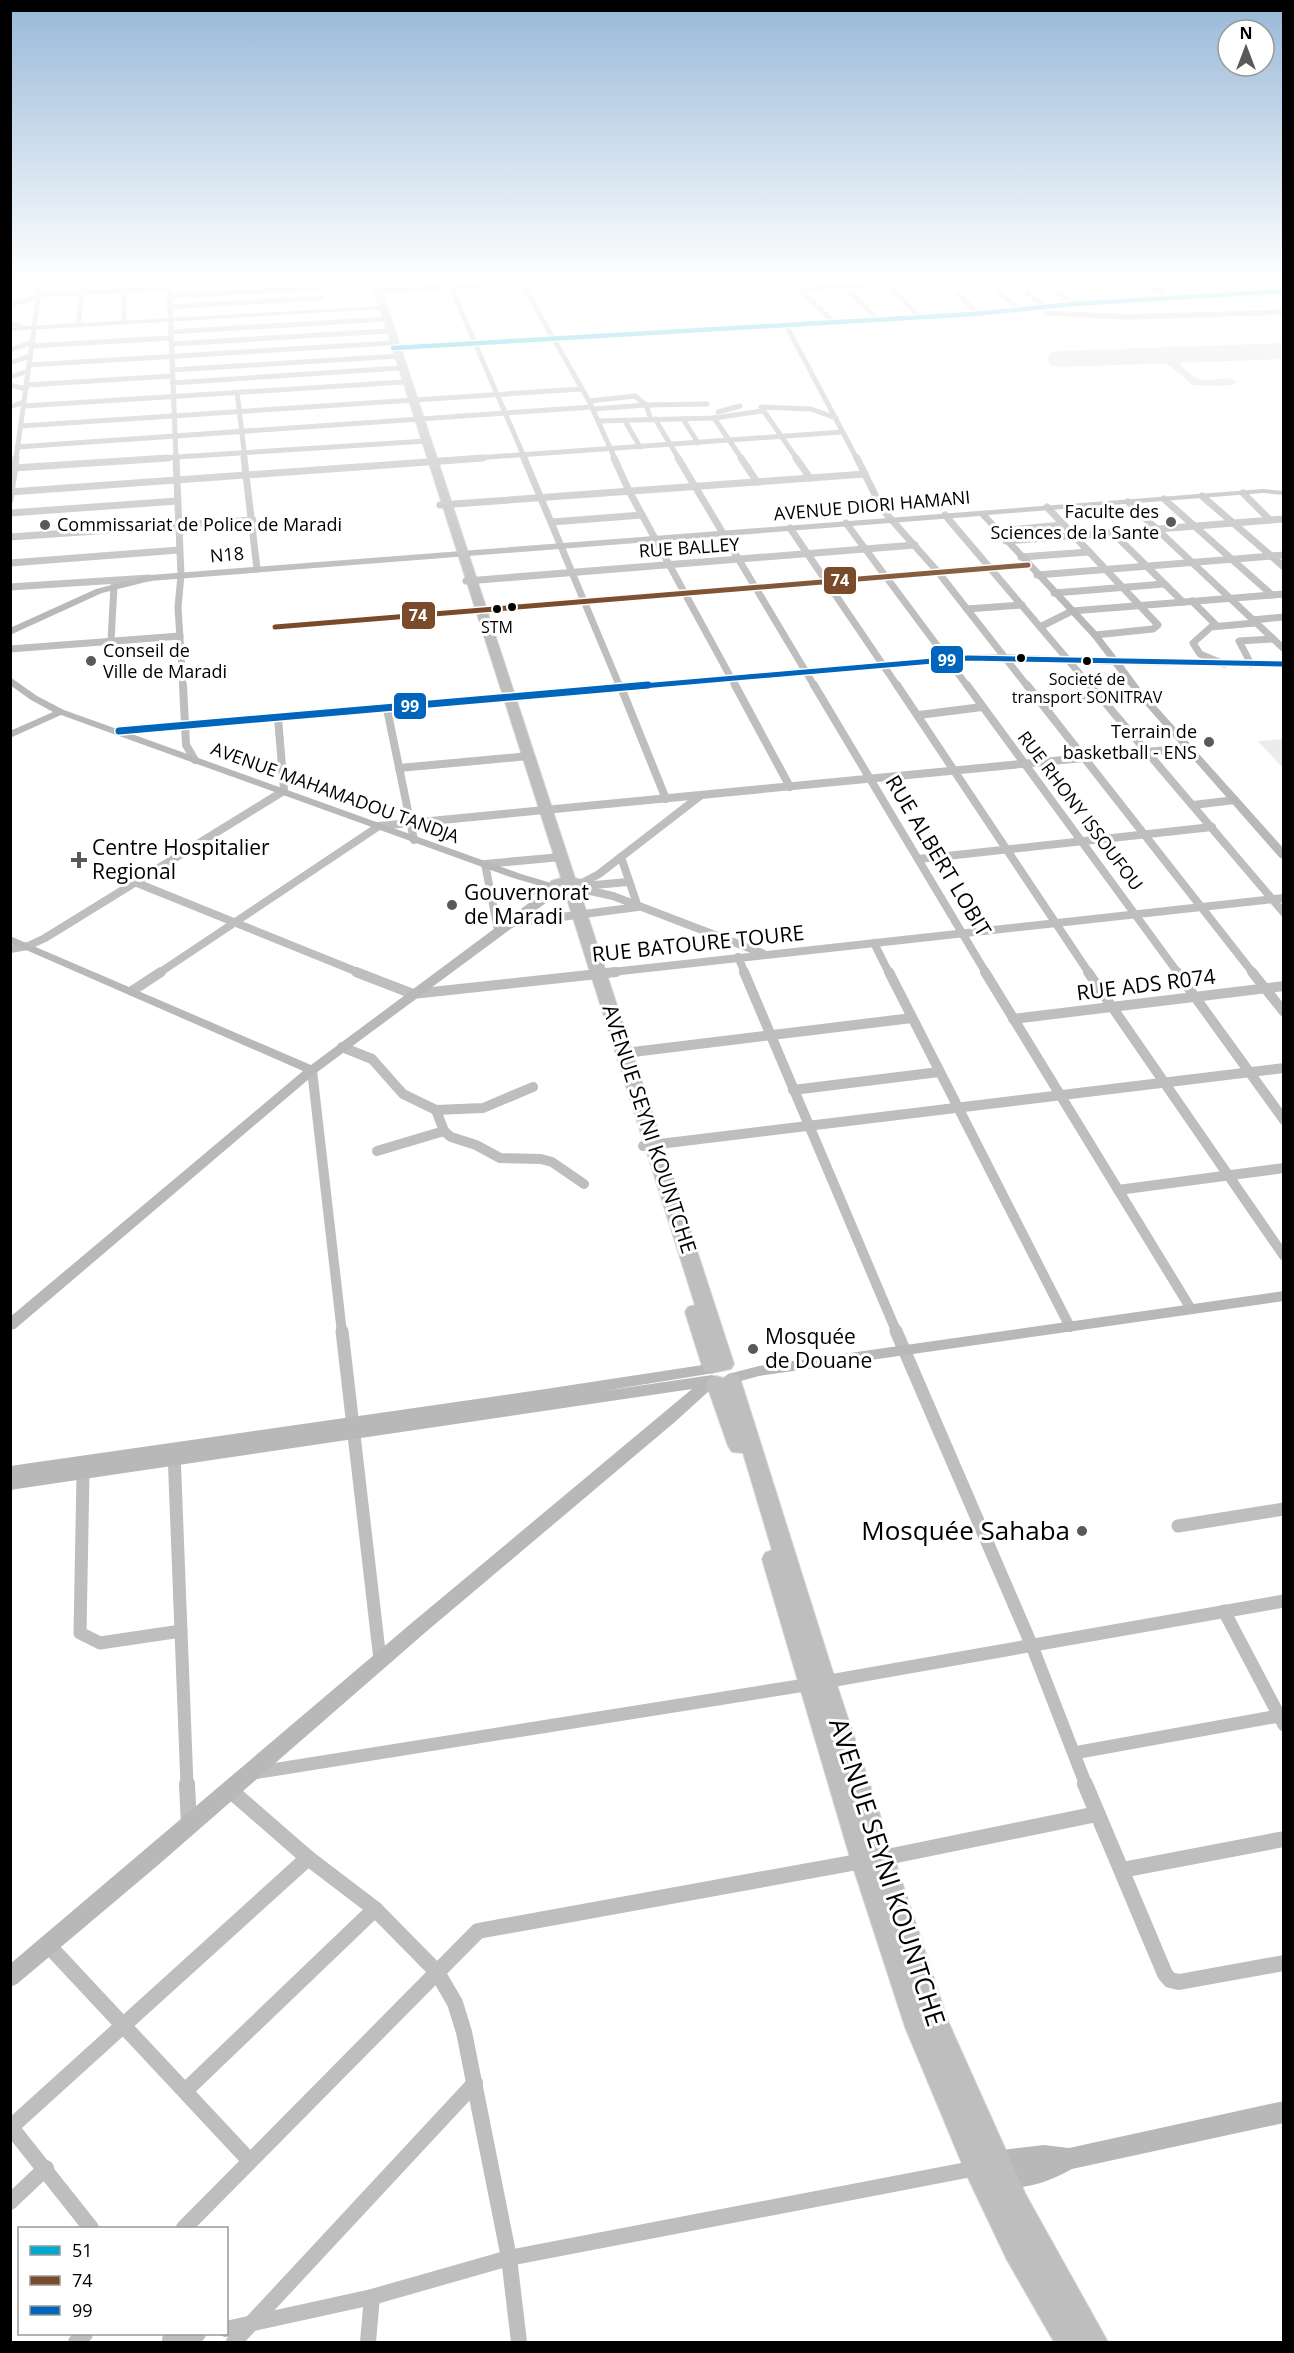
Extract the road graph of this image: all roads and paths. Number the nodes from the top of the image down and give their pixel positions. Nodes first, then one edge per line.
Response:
1 (24, 387) edge
2 (172, 388) edge
3 (307, 388) edge
4 (406, 388) edge
5 (407, 388) edge
6 (495, 388) edge
7 (580, 388) joint
8 (820, 388) edge
9 (237, 392) junction
10 (514, 393) junction
11 (498, 394) junction
12 (172, 396) junction
13 (411, 400) junction
14 (24, 404) junction
15 (707, 404) dead end
16 (646, 405) junction
17 (592, 406) junction
18 (740, 406) dead end
19 (10, 407) edge
20 (240, 411) junction
21 (762, 411) junction
22 (524, 412) junction
23 (506, 414) junction
24 (174, 415) junction
25 (700, 418) junction
26 (714, 418) junction
27 (837, 418) junction
28 (653, 419) junction
29 (683, 419) junction
30 (418, 420) junction
31 (598, 421) junction
32 (625, 421) junction
33 (19, 423) junction
34 (242, 432) junction
35 (842, 432) junction
36 (19, 436) junction
37 (174, 436) junction
38 (782, 437) junction
39 (10, 439) edge
40 (423, 441) junction
41 (730, 441) junction
42 (698, 443) junction
43 (670, 445) junction
44 (640, 447) junction
45 (610, 449) junction
46 (14, 452) edge
47 (244, 453) junction
48 (522, 456) junction
49 (175, 458) junction
50 (431, 462) junction
51 (13, 471) edge
52 (865, 474) junction
53 (247, 475) junction
54 (810, 478) junction
55 (176, 480) junction
56 (757, 482) junction
57 (696, 487) junction
58 (629, 491) junction
59 (11, 492) edge
60 (1243, 493) junction
61 (1284, 493) edge
62 (1202, 496) junction
63 (542, 498) junction
64 (1164, 499) junction
65 (10, 500) edge
66 (177, 501) junction
67 (1128, 502) junction
68 (443, 505) junction
69 (1047, 507) junction
70 (981, 512) junction
71 (10, 513) edge
72 (642, 515) junction
73 (945, 516) junction
74 (1284, 519) edge
75 (253, 520) junction
76 (890, 520) junction
77 (1270, 520) junction
78 (552, 522) junction
79 (1232, 523) junction
80 (846, 524) junction
81 (179, 525) junction
82 (1063, 525) junction
83 (1195, 526) junction
84 (790, 528) junction
85 (1155, 529) junction
86 (997, 531) junction
87 (1112, 532) junction
88 (723, 533) junction
89 (1073, 536) junction
90 (10, 537) edge
91 (656, 538) junction
92 (1006, 541) junction
93 (562, 545) junction
94 (915, 545) junction
95 (864, 549) junction
96 (179, 550) junction
97 (1089, 552) junction
98 (459, 553) junction
99 (806, 554) junction
100 (1284, 555) edge
101 (1271, 556) junction
102 (1021, 558) junction
103 (1232, 558) junction
104 (737, 559) junction
105 (1190, 561) junction
106 (10, 563) edge
107 (670, 564) junction
108 (1028, 565) junction
109 (1145, 565) junction
110 (1284, 567) edge
111 (991, 568) junction
112 (1106, 568) junction
113 (257, 569) junction
114 (938, 572) junction
115 (572, 573) junction
116 (180, 575) junction
117 (1037, 575) junction
118 (885, 577) junction
119 (150, 578) junction
120 (469, 580) junction
121 (826, 582) junction
122 (1164, 584) junction
123 (114, 586) junction
124 (10, 587) edge
125 (1123, 587) junction
126 (755, 588) junction
127 (684, 593) junction
128 (1054, 593) junction
129 (1284, 594) edge
130 (1272, 595) junction
131 (1228, 598) junction
132 (1192, 601) junction
133 (584, 602) junction
134 (1183, 602) junction
135 (476, 605) junction
136 (1022, 605) junction
137 (1140, 605) junction
138 (967, 609) junction
139 (1072, 611) junction
140 (1284, 617) edge
141 (1254, 621) junction
142 (1216, 626) junction
143 (275, 627) dead end
144 (1040, 627) junction
145 (10, 632) edge
146 (1095, 634) junction
147 (180, 636) junction
148 (1273, 639) junction
149 (111, 641) junction
150 (10, 649) edge
151 (1284, 649) edge
152 (1003, 657) junction
153 (946, 660) junction
154 (1068, 660) junction
155 (1114, 663) junction
156 (1224, 664) junction
157 (1251, 664) junction
158 (1284, 664) edge
159 (883, 666) junction
160 (807, 673) junction
161 (731, 679) junction
162 (11, 682) edge
163 (621, 689) junction
164 (1140, 693) junction
165 (1100, 696) junction
166 (507, 699) junction
167 (1038, 701) junction
168 (982, 707) junction
169 (387, 709) junction
170 (61, 712) junction
171 (919, 715) junction
172 (278, 718) junction
173 (185, 726) junction
174 (119, 731) junction
175 (10, 735) edge
176 (1188, 748) junction
177 (1148, 752) junction
178 (525, 757) junction
179 (1084, 758) junction
180 (195, 760) junction
181 (1024, 764) junction
182 (399, 768) junction
183 (955, 770) junction
184 (872, 779) junction
185 (790, 787) junction
186 (281, 790) junction
187 (700, 796) junction
188 (666, 799) junction
189 (1235, 800) junction
190 (1193, 805) junction
191 (541, 812) junction
192 (236, 819) junction
193 (410, 825) junction
194 (379, 826) junction
195 (1212, 827) junction
196 (1144, 834) junction
197 (414, 840) junction
198 (1080, 841) junction
199 (1279, 846) edge
200 (1006, 849) junction
201 (1284, 856) edge
202 (557, 857) junction
203 (621, 857) junction
204 (919, 858) junction
205 (485, 864) junction
206 (628, 882) junction
207 (137, 883) junction
208 (568, 888) junction
209 (490, 896) junction
210 (1284, 898) edge
211 (1272, 899) junction
212 (638, 907) junction
213 (1202, 908) junction
214 (1284, 913) edge
215 (1137, 914) junction
216 (575, 916) junction
217 (233, 923) junction
218 (1054, 923) junction
219 (502, 927) junction
220 (963, 933) junction
221 (874, 943) junction
222 (17, 945) edge
223 (765, 954) junction
224 (738, 957) junction
225 (594, 974) junction
226 (1284, 986) edge
227 (1265, 988) junction
228 (132, 991) junction
229 (413, 994) junction
230 (1196, 997) junction
231 (1114, 1007) junction
232 (1284, 1012) edge
233 (912, 1018) junction
234 (1013, 1019) junction
235 (770, 1034) junction
236 (342, 1047) junction
237 (625, 1053) junction
238 (1284, 1068) edge
239 (312, 1070) junction
240 (939, 1072) junction
241 (1250, 1072) junction
242 (1163, 1082) junction
243 (533, 1087) dead end
244 (793, 1090) junction
245 (1060, 1095) junction
246 (959, 1109) junction
247 (436, 1110) junction
248 (1284, 1120) edge
249 (808, 1127) junction
250 (444, 1131) junction
251 (648, 1145) junction
252 (376, 1151) dead end
253 (1284, 1168) edge
254 (1228, 1175) junction
255 (584, 1184) dead end
256 (1118, 1190) junction
257 (1284, 1256) edge
258 (1284, 1296) edge
259 (1191, 1309) junction
260 (10, 1325) edge
261 (1070, 1327) junction
262 (904, 1350) junction
263 (721, 1374) junction
264 (354, 1428) junction
265 (174, 1455) junction
266 (10, 1472) edge
267 (83, 1474) junction
268 (10, 1484) edge
269 (1284, 1509) edge
270 (1178, 1526) dead end
271 (1284, 1601) edge
272 (1224, 1611) junction
273 (181, 1632) junction
274 (1032, 1646) junction
275 (380, 1660) junction
276 (817, 1683) junction
277 (1282, 1718) edge
278 (1074, 1754) junction
279 (252, 1773) junction
280 (231, 1791) junction
281 (1097, 1814) junction
282 (189, 1827) junction
283 (1284, 1839) edge
284 (308, 1858) junction
285 (873, 1859) junction
286 (1122, 1870) junction
287 (375, 1909) junction
288 (49, 1946) junction
289 (1284, 1963) edge
290 (437, 1972) junction
291 (10, 1977) edge
292 (124, 2026) junction
293 (475, 2083) junction
294 (185, 2091) junction
295 (1284, 2112) edge
296 (11, 2127) edge
297 (249, 2160) junction
298 (46, 2168) junction
299 (992, 2168) junction
300 (10, 2202) edge
301 (90, 2227) edge
302 (186, 2227) edge
303 (509, 2258) junction
304 (372, 2297) junction
305 (249, 2325) junction
306 (228, 2329) edge
307 (191, 2335) edge
308 (169, 2338) edge
309 (234, 2343) edge
310 (368, 2343) edge
311 (519, 2343) edge
312 (1071, 2343) edge
313 (1093, 2343) edge

1 - 14 street
2 - 12 street
3 - 9 street
4 - 13 highway
5 - 13 highway
6 - 11 street
7 - 10 street
7 - 17 street
8 - 27 street
9 - 12 street
9 - 20 street
10 - 11 street
10 - 22 street
11 - 13 street
11 - 23 street
12 - 14 street
12 - 24 street
13 - 20 street
13 - 30 highway, AVENUE SEYNI KOUNTCHE
14 - 19 street
14 - 33 street
15 - 16 street
16 - 17 street
16 - 17 street
16 - 28 street, RUE ALBERT LOBIT
17 - 22 street
17 - 31 street
18 - 25 street
20 - 24 street
20 - 34 street
21 - 26 street
21 - 27 street
21 - 38 street
22 - 23 street
23 - 30 street
23 - 48 street
24 - 33 street
24 - 37 street
25 - 26 street
25 - 29 street
26 - 41 street
27 - 35 street
28 - 29 street
28 - 32 street
28 - 43 street, RUE ALBERT LOBIT
29 - 42 street
30 - 34 street
30 - 40 highway, AVENUE SEYNI KOUNTCHE
31 - 32 street
31 - 45 street
32 - 44 street
33 - 36 street
34 - 37 street
34 - 47 street
35 - 38 street
35 - 52 street
36 - 39 street
36 - 46 street
37 - 46 street
37 - 49 street
38 - 41 street
38 - 54 street
40 - 47 street
40 - 50 highway, AVENUE SEYNI KOUNTCHE
41 - 42 street
41 - 56 street
42 - 43 street
43 - 44 street
43 - 57 street, RUE ALBERT LOBIT
44 - 45 street
45 - 48 street
45 - 58 street
46 - 51 street
47 - 49 street
47 - 53 street
48 - 50 street
48 - 63 street
49 - 51 street
49 - 55 street
50 - 53 street
50 - 68 highway, AVENUE SEYNI KOUNTCHE
51 - 59 street
52 - 54 street
52 - 76 street
53 - 55 street
53 - 75 street
54 - 56 street
55 - 59 street
55 - 66 street
56 - 57 street
57 - 58 street
57 - 88 street, RUE ALBERT LOBIT
58 - 63 street
58 - 72 street
59 - 65 street
60 - 61 street, AVENUE DIORI HAMANI
60 - 62 street, AVENUE DIORI HAMANI
60 - 77 street
62 - 64 street, AVENUE DIORI HAMANI
62 - 79 street
63 - 68 street
63 - 78 street
64 - 67 street, AVENUE DIORI HAMANI
64 - 83 street
66 - 71 street
66 - 81 street
67 - 69 street, AVENUE DIORI HAMANI
67 - 85 street
68 - 98 highway, AVENUE SEYNI KOUNTCHE
69 - 70 street, AVENUE DIORI HAMANI
69 - 82 street
70 - 73 street, AVENUE DIORI HAMANI
70 - 86 street
72 - 78 street
72 - 91 street
73 - 76 street, AVENUE DIORI HAMANI
73 - 111 street
74 - 77 street
75 - 81 street
75 - 113 street
76 - 80 street, AVENUE DIORI HAMANI
76 - 94 street
77 - 79 street
78 - 93 street
79 - 83 street
79 - 101 street
80 - 84 street, AVENUE DIORI HAMANI
80 - 95 street, RUE RHONY ISSOUFOU
81 - 90 street
81 - 96 street
82 - 86 street
82 - 89 street
83 - 85 street
83 - 103 street
84 - 88 street, AVENUE DIORI HAMANI
84 - 99 street
85 - 87 street
85 - 105 street
86 - 92 street
87 - 89 street
87 - 109 street
88 - 91 street, AVENUE DIORI HAMANI
88 - 104 street, RUE ALBERT LOBIT
89 - 92 street
89 - 97 street
91 - 93 street, AVENUE DIORI HAMANI
91 - 107 street
92 - 102 street
93 - 98 street, AVENUE DIORI HAMANI
93 - 115 street
94 - 95 street, RUE BALLEY
94 - 114 street
95 - 99 street, RUE BALLEY
95 - 118 street, RUE RHONY ISSOUFOU
96 - 106 street
96 - 116 street
97 - 102 street
97 - 112 street
98 - 113 street, N18
98 - 120 highway, AVENUE SEYNI KOUNTCHE
99 - 104 street, RUE BALLEY
99 - 121 street
100 - 101 street
101 - 103 street
101 - 110 street
102 - 108 street
103 - 105 street
103 - 130 street
104 - 107 street, RUE BALLEY
104 - 126 street, RUE ALBERT LOBIT
105 - 109 street
105 - 131 street
107 - 115 street, RUE BALLEY
107 - 127 street
108 - 111 street
108 - 117 street
109 - 112 street
109 - 122 street
111 - 114 street
111 - 136 street
112 - 117 street
112 - 125 street
113 - 116 street, N18
114 - 118 street
114 - 138 street
115 - 120 street, RUE BALLEY
115 - 133 street
116 - 119 street, N18
116 - 147 street
117 - 128 street
118 - 121 street
118 - 153 street, RUE RHONY ISSOUFOU
119 - 123 street, N18
119 - 124 street
120 - 135 highway, AVENUE SEYNI KOUNTCHE
121 - 126 street
121 - 159 street
122 - 125 street
122 - 134 street
123 - 145 street, N18
123 - 149 street
125 - 128 street
125 - 137 street
126 - 127 street
126 - 160 street, RUE ALBERT LOBIT
127 - 133 street
127 - 161 street
128 - 139 street
129 - 130 street
130 - 131 street
131 - 132 street
131 - 141 street
132 - 134 street
132 - 142 street
133 - 135 street
133 - 163 street
134 - 137 street
135 - 143 street
135 - 166 highway, AVENUE SEYNI KOUNTCHE
136 - 138 street
136 - 144 street
137 - 139 street
137 - 146 street
138 - 152 street
139 - 144 street
139 - 146 street
140 - 141 street
141 - 142 street
141 - 148 street
142 - 156 street
144 - 154 street
146 - 155 street
147 - 149 street
147 - 173 street
148 - 151 street
148 - 157 street
149 - 150 street
152 - 153 street
152 - 154 street
152 - 167 street
153 - 159 street
153 - 168 street, RUE RHONY ISSOUFOU
154 - 155 street
154 - 165 street
155 - 156 street
155 - 164 street
156 - 157 street
157 - 158 street
159 - 160 street
159 - 171 street
160 - 161 street
160 - 184 street, RUE ALBERT LOBIT
161 - 163 street
161 - 185 street
162 - 170 street, AVENUE MAHAMADOU TANDJA
163 - 166 street
163 - 188 street
164 - 165 street
164 - 176 street
165 - 167 street
165 - 177 street
166 - 169 street
166 - 178 highway, AVENUE SEYNI KOUNTCHE
167 - 179 street
168 - 171 street
168 - 181 street, RUE RHONY ISSOUFOU
169 - 172 street
169 - 182 street
170 - 174 street, AVENUE MAHAMADOU TANDJA
170 - 175 street
171 - 183 street
172 - 173 street
172 - 186 street
173 - 174 street
173 - 180 street
174 - 180 street, AVENUE MAHAMADOU TANDJA
176 - 177 street
176 - 189 street
177 - 179 street
177 - 190 street
178 - 182 street
178 - 191 highway, AVENUE SEYNI KOUNTCHE
179 - 181 street
179 - 196 street
180 - 186 street, AVENUE MAHAMADOU TANDJA
181 - 183 street
181 - 198 street, RUE RHONY ISSOUFOU
182 - 193 street
183 - 184 street
183 - 200 street
184 - 185 street
184 - 204 street, RUE ALBERT LOBIT
185 - 187 street
186 - 192 street
186 - 194 street, AVENUE MAHAMADOU TANDJA
187 - 188 street
187 - 203 street
188 - 191 street
189 - 190 street
189 - 199 street
190 - 195 street
191 - 193 street
191 - 202 highway, AVENUE SEYNI KOUNTCHE
192 - 207 street
192 - 222 street
193 - 194 street
193 - 197 street
194 - 197 street, AVENUE MAHAMADOU TANDJA
194 - 217 street
195 - 196 street
195 - 211 street
196 - 198 street
196 - 213 street
197 - 205 street, AVENUE MAHAMADOU TANDJA
198 - 200 street
198 - 215 street, RUE RHONY ISSOUFOU
199 - 201 street
200 - 204 street
200 - 218 street
202 - 205 street
202 - 208 highway, AVENUE SEYNI KOUNTCHE
203 - 206 street
203 - 208 street
204 - 220 street, RUE ALBERT LOBIT
205 - 208 street, AVENUE MAHAMADOU TANDJA
205 - 209 street
206 - 208 street
206 - 212 street
207 - 217 street, RUE BATOURE TOURE
207 - 222 street
208 - 209 street
208 - 212 street
208 - 216 highway, AVENUE SEYNI KOUNTCHE
208 - 219 street
209 - 219 street
210 - 211 street, RUE BATOURE TOURE
211 - 213 street, RUE BATOURE TOURE
211 - 214 street
212 - 216 street
212 - 223 street
213 - 215 street, RUE BATOURE TOURE
213 - 227 street
215 - 218 street, RUE BATOURE TOURE
215 - 230 street, RUE RHONY ISSOUFOU
216 - 219 street
216 - 225 highway, AVENUE SEYNI KOUNTCHE
217 - 228 street
217 - 229 street, RUE BATOURE TOURE
218 - 220 street, RUE BATOURE TOURE
218 - 231 street
219 - 229 street
220 - 221 street, RUE BATOURE TOURE
220 - 234 street, RUE ALBERT LOBIT
221 - 223 street, RUE BATOURE TOURE
221 - 233 street
222 - 228 street
223 - 224 street, RUE BATOURE TOURE
224 - 225 street, RUE BATOURE TOURE
224 - 235 street
225 - 229 street, RUE BATOURE TOURE
225 - 237 highway, AVENUE SEYNI KOUNTCHE
225 - 251 highway, AVENUE SEYNI KOUNTCHE
226 - 227 street, RUE ADS R074
227 - 230 street, RUE ADS R074
227 - 232 street
228 - 239 street
229 - 236 street
230 - 231 street, RUE ADS R074
230 - 241 street, RUE RHONY ISSOUFOU
231 - 234 street, RUE ADS R074
231 - 242 street
233 - 235 street
233 - 240 street
234 - 245 street, RUE ALBERT LOBIT
235 - 237 street
235 - 244 street
236 - 239 street
236 - 247 street
237 - 251 highway, AVENUE SEYNI KOUNTCHE
238 - 241 street
239 - 260 street
239 - 264 street
240 - 244 street
240 - 246 street
241 - 242 street
241 - 248 street, RUE RHONY ISSOUFOU
242 - 245 street
242 - 254 street
243 - 247 street
244 - 249 street
245 - 246 street
245 - 256 street, RUE ALBERT LOBIT
246 - 249 street
246 - 261 street
247 - 250 street
249 - 251 street
249 - 262 street
250 - 252 street
250 - 255 street
251 - 263 highway, AVENUE SEYNI KOUNTCHE
253 - 254 street
254 - 256 street
254 - 257 street
256 - 259 street, RUE ALBERT LOBIT
258 - 259 street
259 - 261 street
261 - 262 street
262 - 263 street
262 - 274 street
263 - 264 street
263 - 275 street
263 - 276 highway, AVENUE SEYNI KOUNTCHE
264 - 265 street
264 - 275 street
265 - 266 street
265 - 267 street
265 - 273 street
267 - 268 street
267 - 273 street
269 - 270 street
271 - 272 street
272 - 274 street
272 - 277 street
273 - 282 street
274 - 276 street
274 - 278 street
275 - 279 street
276 - 279 street
276 - 285 highway, AVENUE SEYNI KOUNTCHE
277 - 278 street
278 - 281 street
279 - 280 street
280 - 282 street
280 - 284 street
281 - 285 street
281 - 286 street
282 - 288 street
283 - 286 street
284 - 287 street
284 - 292 street
285 - 290 street
285 - 299 highway, AVENUE SEYNI KOUNTCHE
286 - 289 street
287 - 290 street
287 - 294 street
288 - 291 street
288 - 292 street
290 - 293 street
290 - 297 street
292 - 294 street
292 - 296 street
293 - 303 street
293 - 305 street
294 - 297 street
295 - 299 street
296 - 298 street
297 - 302 street
298 - 300 street
298 - 301 street
299 - 303 street
299 - 312 highway, AVENUE SEYNI KOUNTCHE
299 - 313 highway, AVENUE SEYNI KOUNTCHE
303 - 304 street
303 - 311 street
304 - 305 street
304 - 310 street
305 - 306 street
305 - 309 street
307 - 308 street

